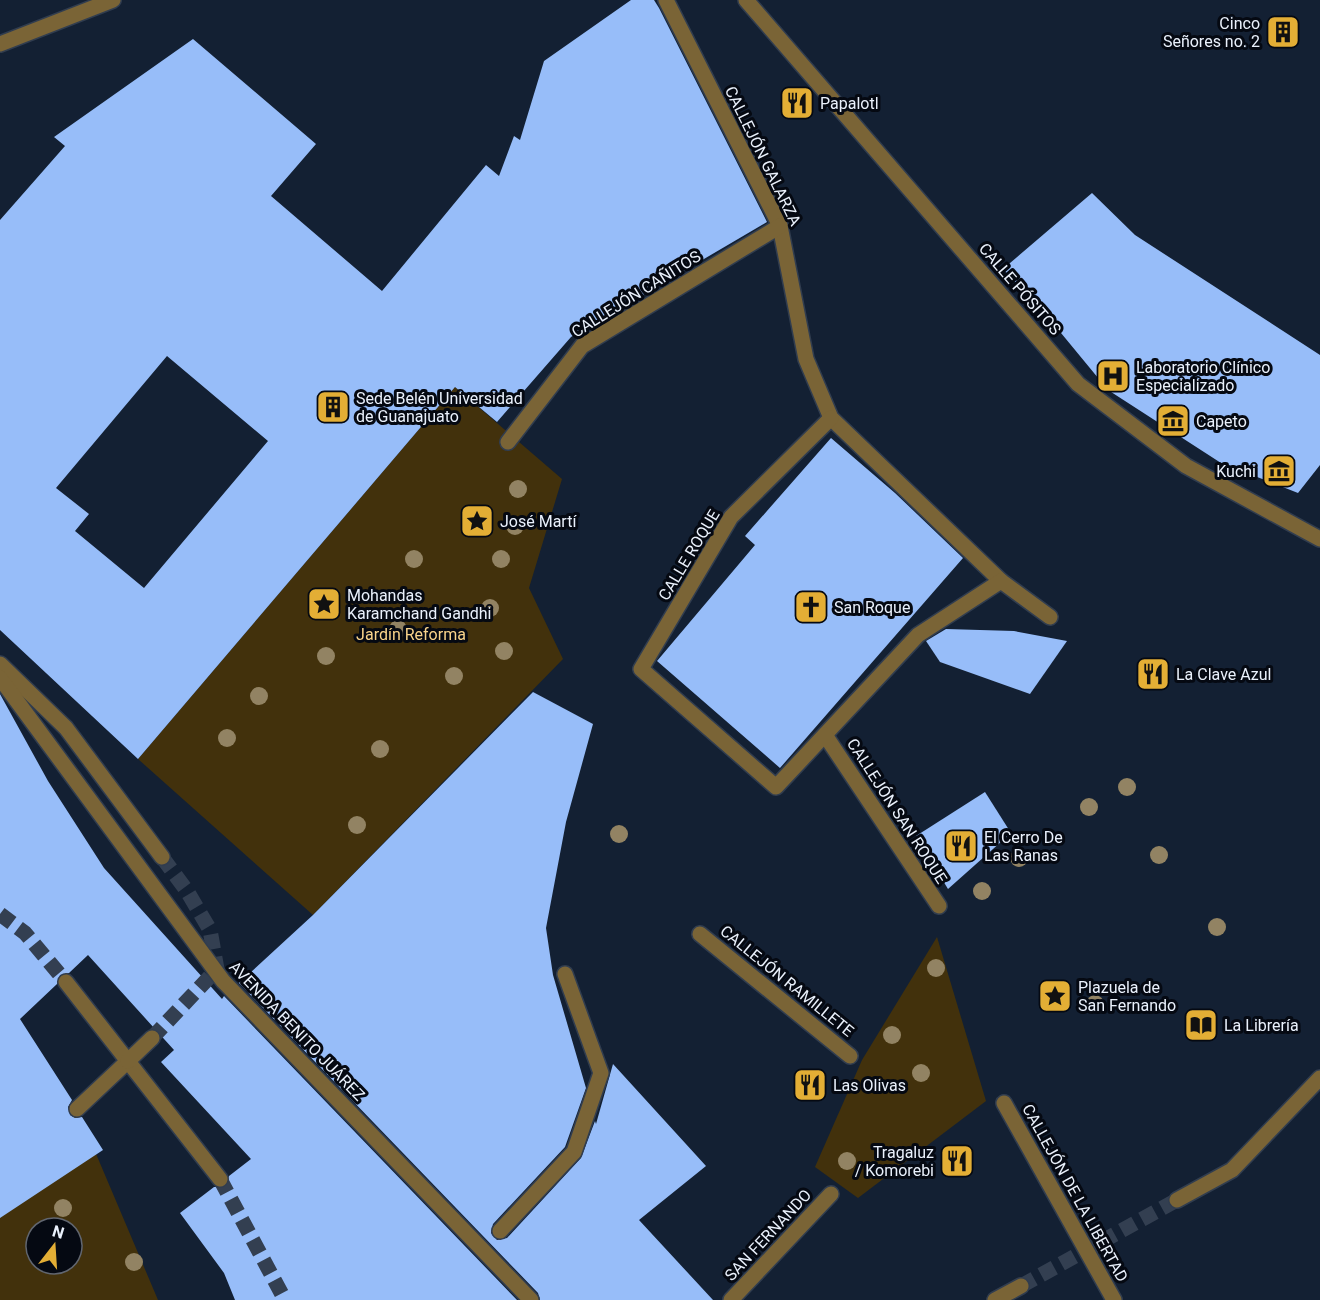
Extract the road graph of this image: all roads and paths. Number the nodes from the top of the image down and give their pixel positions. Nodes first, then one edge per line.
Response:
1 (114, 0) edge
2 (666, 0) edge
3 (746, 0) edge
4 (0, 44) edge
5 (780, 226) junction
6 (831, 418) junction
7 (508, 442) dead end
8 (1320, 539) edge
9 (1001, 582) junction
10 (1050, 617) dead end
11 (0, 664) edge
12 (0, 678) edge
13 (825, 735) junction
14 (162, 857) tunnel mouth
15 (939, 906) dead end
16 (700, 934) dead end
17 (565, 974) dead end
18 (66, 982) tunnel mouth
19 (152, 1038) tunnel mouth
20 (850, 1056) dead end
21 (128, 1061) junction
22 (1320, 1078) edge
23 (1005, 1103) dead end
24 (77, 1109) dead end
25 (220, 1179) tunnel mouth
26 (831, 1194) dead end
27 (1177, 1200) tunnel mouth
28 (500, 1231) dead end
29 (1021, 1286) tunnel mouth
30 (531, 1300) edge
31 (731, 1300) edge
32 (995, 1300) edge
33 (1114, 1300) edge

1 - 4 street
2 - 5 street, CALLEJÓN GALARZA
3 - 8 street, CALLE PÓSITOS
5 - 6 street, CALLEJÓN GALARZA
5 - 7 street, CALLEJÓN CAÑITOS
6 - 9 street, CALLEJÓN GALARZA
6 - 13 street, CALLE ROQUE
9 - 10 street, CALLEJÓN GALARZA
9 - 13 street
11 - 14 street
12 - 30 street, AVENIDA BENITO JUÁREZ
13 - 15 street, CALLEJÓN SAN ROQUE
16 - 20 street, CALLEJÓN RAMILLETE
17 - 28 street
18 - 21 street
19 - 21 street
21 - 24 street
21 - 25 street
22 - 27 street
23 - 33 street, CALLEJÓN DE LA LIBERTAD
26 - 31 street, SAN FERNANDO
29 - 32 street

